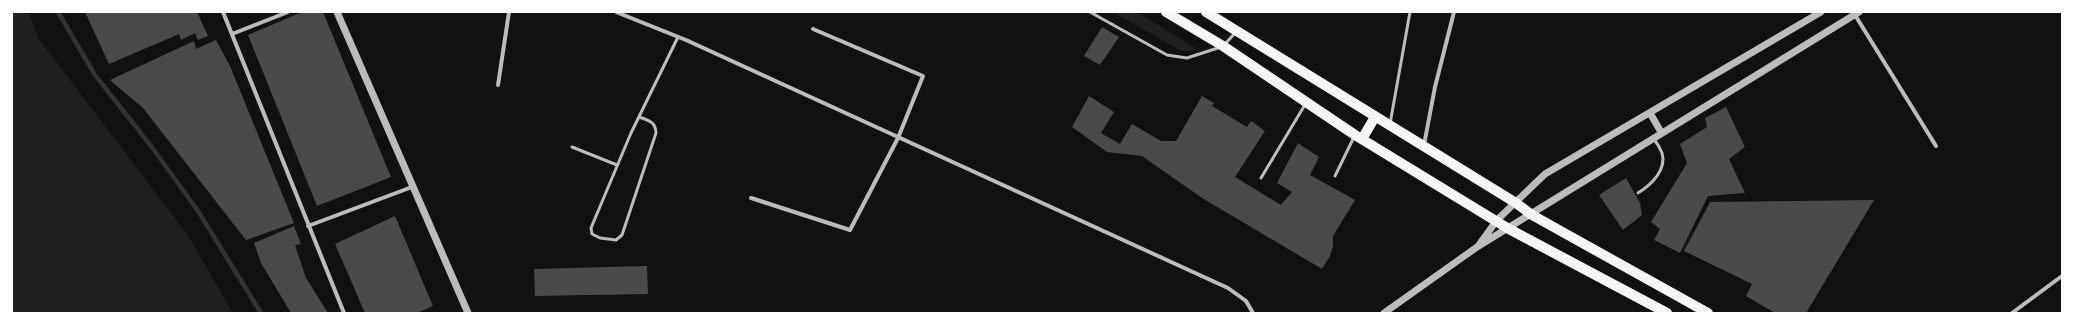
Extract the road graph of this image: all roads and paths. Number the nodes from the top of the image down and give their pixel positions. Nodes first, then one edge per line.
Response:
1 (223, 12) edge
2 (288, 12) edge
3 (336, 12) edge
4 (509, 12) edge
5 (616, 12) edge
6 (1090, 12) edge
7 (1166, 12) edge
8 (1206, 12) edge
9 (1410, 12) edge
10 (1454, 12) edge
11 (1821, 12) edge
12 (1857, 13) edge
13 (813, 29) dead end
14 (1237, 32) junction
15 (232, 34) junction
16 (678, 37) junction
17 (1223, 46) junction
18 (498, 85) dead end
19 (1307, 102) junction
20 (1650, 113) junction
21 (639, 116) junction
22 (1375, 117) junction
23 (1389, 125) junction
24 (1661, 132) junction
25 (1358, 137) junction
26 (1654, 137) junction
27 (898, 138) junction
28 (1424, 146) junction
29 (1936, 146) dead end
30 (572, 147) dead end
31 (617, 165) junction
32 (1335, 176) dead end
33 (1261, 178) dead end
34 (412, 187) junction
35 (1638, 193) dead end
36 (751, 198) dead end
37 (1516, 203) junction
38 (1532, 215) junction
39 (1497, 220) junction
40 (308, 226) junction
41 (1509, 229) junction
42 (1477, 247) junction
43 (2062, 276) edge
44 (344, 313) edge
45 (468, 313) edge
46 (1253, 313) edge
47 (1384, 313) edge
48 (1667, 313) edge
49 (1708, 313) edge
50 (2012, 313) edge

1 - 15 street
2 - 15 street
3 - 34 street
4 - 18 street
5 - 16 street
6 - 17 lane
7 - 17 main road
8 - 14 main road
9 - 23 lane
10 - 28 street
11 - 20 street
12 - 24 street
12 - 29 street
13 - 27 street
14 - 17 lane
14 - 22 main road
15 - 40 street
16 - 21 lane
16 - 27 street
17 - 19 main road
19 - 25 main road
19 - 33 lane
20 - 24 street
20 - 37 street
21 - 31 lane
21 - 31 lane
22 - 23 main road
22 - 25 main road
23 - 28 main road
24 - 26 street
25 - 32 lane
25 - 39 main road
26 - 35 lane
26 - 38 street
27 - 36 street
27 - 46 street
28 - 37 main road
30 - 31 lane
34 - 40 street
34 - 45 street
37 - 38 main road
37 - 39 street
38 - 41 street
38 - 49 main road
39 - 41 main road
39 - 42 street
40 - 44 street
41 - 42 street
41 - 48 main road
42 - 47 street
43 - 50 street

